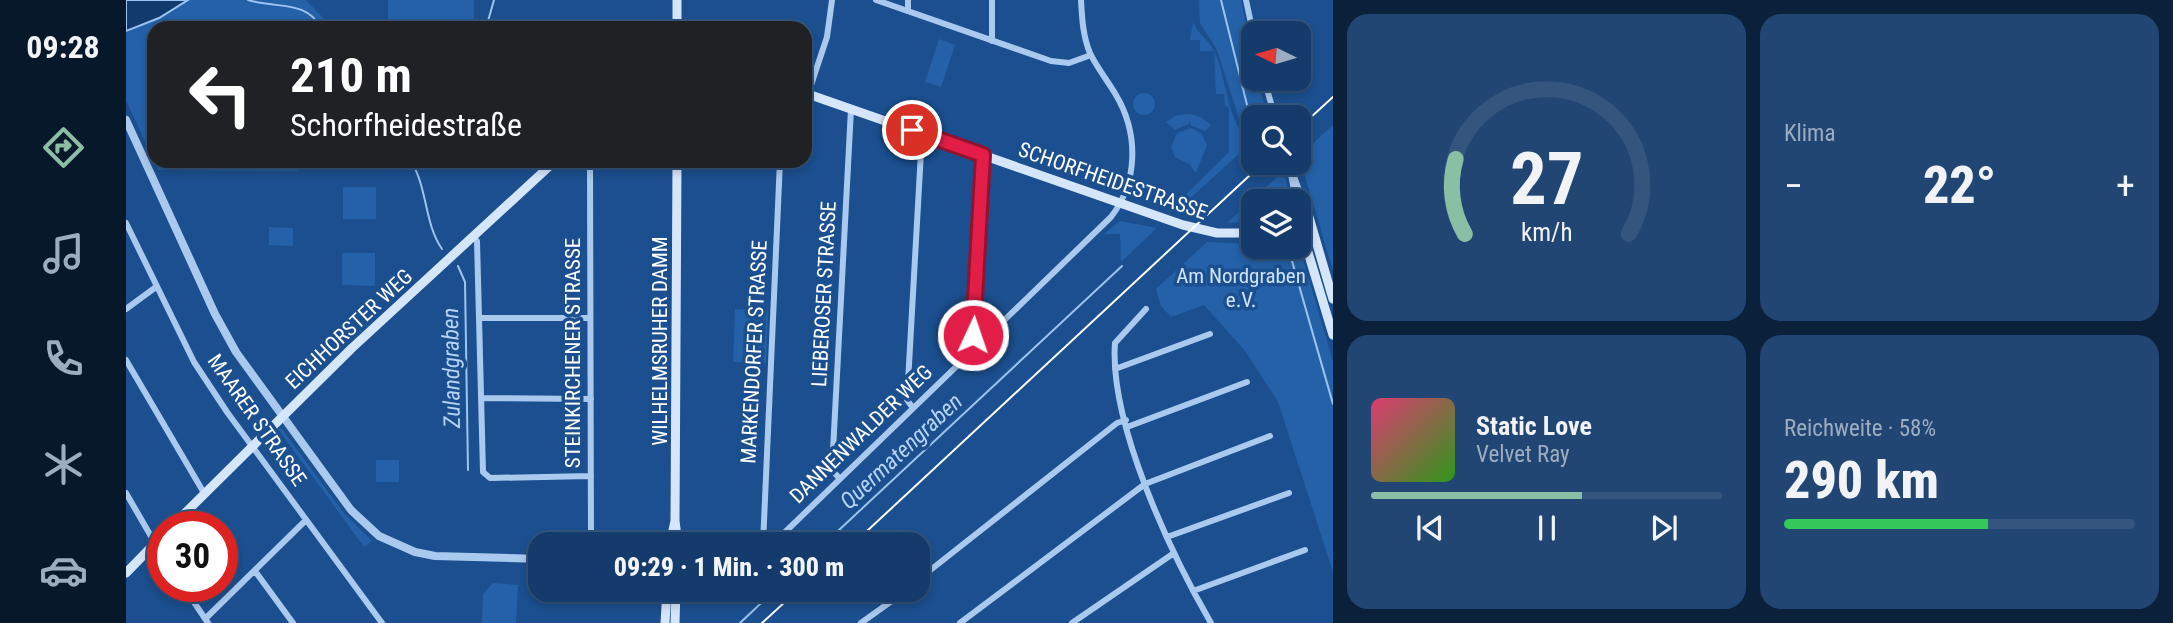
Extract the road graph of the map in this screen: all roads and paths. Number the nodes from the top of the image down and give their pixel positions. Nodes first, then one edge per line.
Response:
1 (677, 0) edge
2 (832, 0) edge
3 (876, 0) edge
4 (908, 0) edge
5 (992, 0) edge
6 (1082, 0) edge
7 (1246, 0) edge
8 (908, 11) junction
9 (677, 21) edge
10 (1250, 21) edge
11 (992, 41) junction
12 (1091, 55) junction
13 (812, 77) edge
14 (812, 95) edge
15 (851, 109) junction
16 (126, 120) edge
17 (922, 134) junction
18 (983, 155) junction
19 (147, 166) edge
20 (148, 168) edge
21 (547, 168) edge
22 (590, 168) edge
23 (677, 168) edge
24 (780, 168) edge
25 (1121, 204) junction
26 (126, 223) edge
27 (1312, 228) edge
28 (1241, 233) edge
29 (473, 237) junction
30 (1309, 259) edge
31 (156, 287) junction
32 (1333, 299) edge
33 (126, 309) edge
34 (1146, 309) dead end
35 (479, 318) junction
36 (590, 318) junction
37 (1210, 334) dead end
38 (1333, 335) edge
39 (979, 343) junction
40 (126, 360) edge
41 (1115, 369) junction
42 (1247, 382) dead end
43 (481, 398) junction
44 (591, 399) junction
45 (913, 408) junction
46 (282, 417) junction
47 (1127, 424) junction
48 (1270, 436) dead end
49 (252, 446) junction
50 (592, 476) junction
51 (840, 479) junction
52 (1145, 484) junction
53 (126, 493) edge
54 (204, 493) junction
55 (1289, 493) dead end
56 (187, 511) edge
57 (305, 521) junction
58 (675, 521) junction
59 (147, 531) edge
60 (591, 532) edge
61 (673, 532) edge
62 (676, 532) edge
63 (764, 532) edge
64 (782, 532) edge
65 (1167, 537) junction
66 (1305, 550) dead end
67 (147, 551) edge
68 (1174, 553) junction
69 (528, 559) edge
70 (930, 570) edge
71 (255, 571) junction
72 (126, 573) edge
73 (1193, 591) junction
74 (194, 602) edge
75 (667, 602) edge
76 (676, 602) edge
77 (890, 602) edge
78 (206, 621) edge
79 (293, 623) edge
80 (382, 623) edge
81 (666, 623) edge
82 (675, 623) edge
83 (861, 623) edge
84 (960, 623) edge
85 (1072, 623) edge
86 (1211, 623) edge

1 - 9 main road
2 - 13 street
3 - 8 street
4 - 8 street
5 - 11 street
6 - 12 street, DANNENWALDER WEG
7 - 10 street
8 - 11 street
11 - 12 street
12 - 25 street, DANNENWALDER WEG
14 - 15 main road, SCHORFHEIDESTRASSE
15 - 17 main road, SCHORFHEIDESTRASSE
15 - 51 street, LIEBEROSER STRASSE
16 - 19 street
17 - 18 main road, SCHORFHEIDESTRASSE
17 - 45 street
18 - 25 main road, SCHORFHEIDESTRASSE
18 - 39 street
20 - 46 street
21 - 29 main road, EICHHORSTER WEG
22 - 36 street, STEINKIRCHENER STRASSE
23 - 58 main road, WILHELMSRUHER DAMM
24 - 63 street, MARKENDORFER STRASSE
25 - 28 main road, SCHORFHEIDESTRASSE
25 - 39 street, DANNENWALDER WEG
26 - 31 street, MAARER STRASSE
27 - 32 main road
29 - 35 street
29 - 46 main road, EICHHORSTER WEG
30 - 38 main road
31 - 33 street
31 - 49 street, MAARER STRASSE
34 - 41 street
35 - 36 street
35 - 43 street
36 - 44 street, STEINKIRCHENER STRASSE
37 - 41 street
39 - 45 street, DANNENWALDER WEG
40 - 54 street
41 - 47 street
42 - 47 street
43 - 44 street
43 - 50 street
44 - 50 street, STEINKIRCHENER STRASSE
45 - 51 street, DANNENWALDER WEG
46 - 49 main road, EICHHORSTER WEG
46 - 69 street
47 - 52 street
47 - 70 street
48 - 52 street
49 - 54 main road, EICHHORSTER WEG
49 - 57 street, MAARER STRASSE
50 - 60 street, STEINKIRCHENER STRASSE
51 - 64 street, DANNENWALDER WEG
52 - 65 street
52 - 84 street
53 - 59 street
54 - 56 main road, EICHHORSTER WEG
55 - 65 street
57 - 71 street
57 - 80 street, MAARER STRASSE
58 - 61 main road, WILHELMSRUHER DAMM
58 - 62 main road, WILHELMSRUHER DAMM
65 - 68 street
66 - 73 street
67 - 72 main road
68 - 73 street
68 - 85 street
71 - 78 street
71 - 79 street
73 - 86 street
74 - 78 street
75 - 81 main road
76 - 82 main road
77 - 83 street

